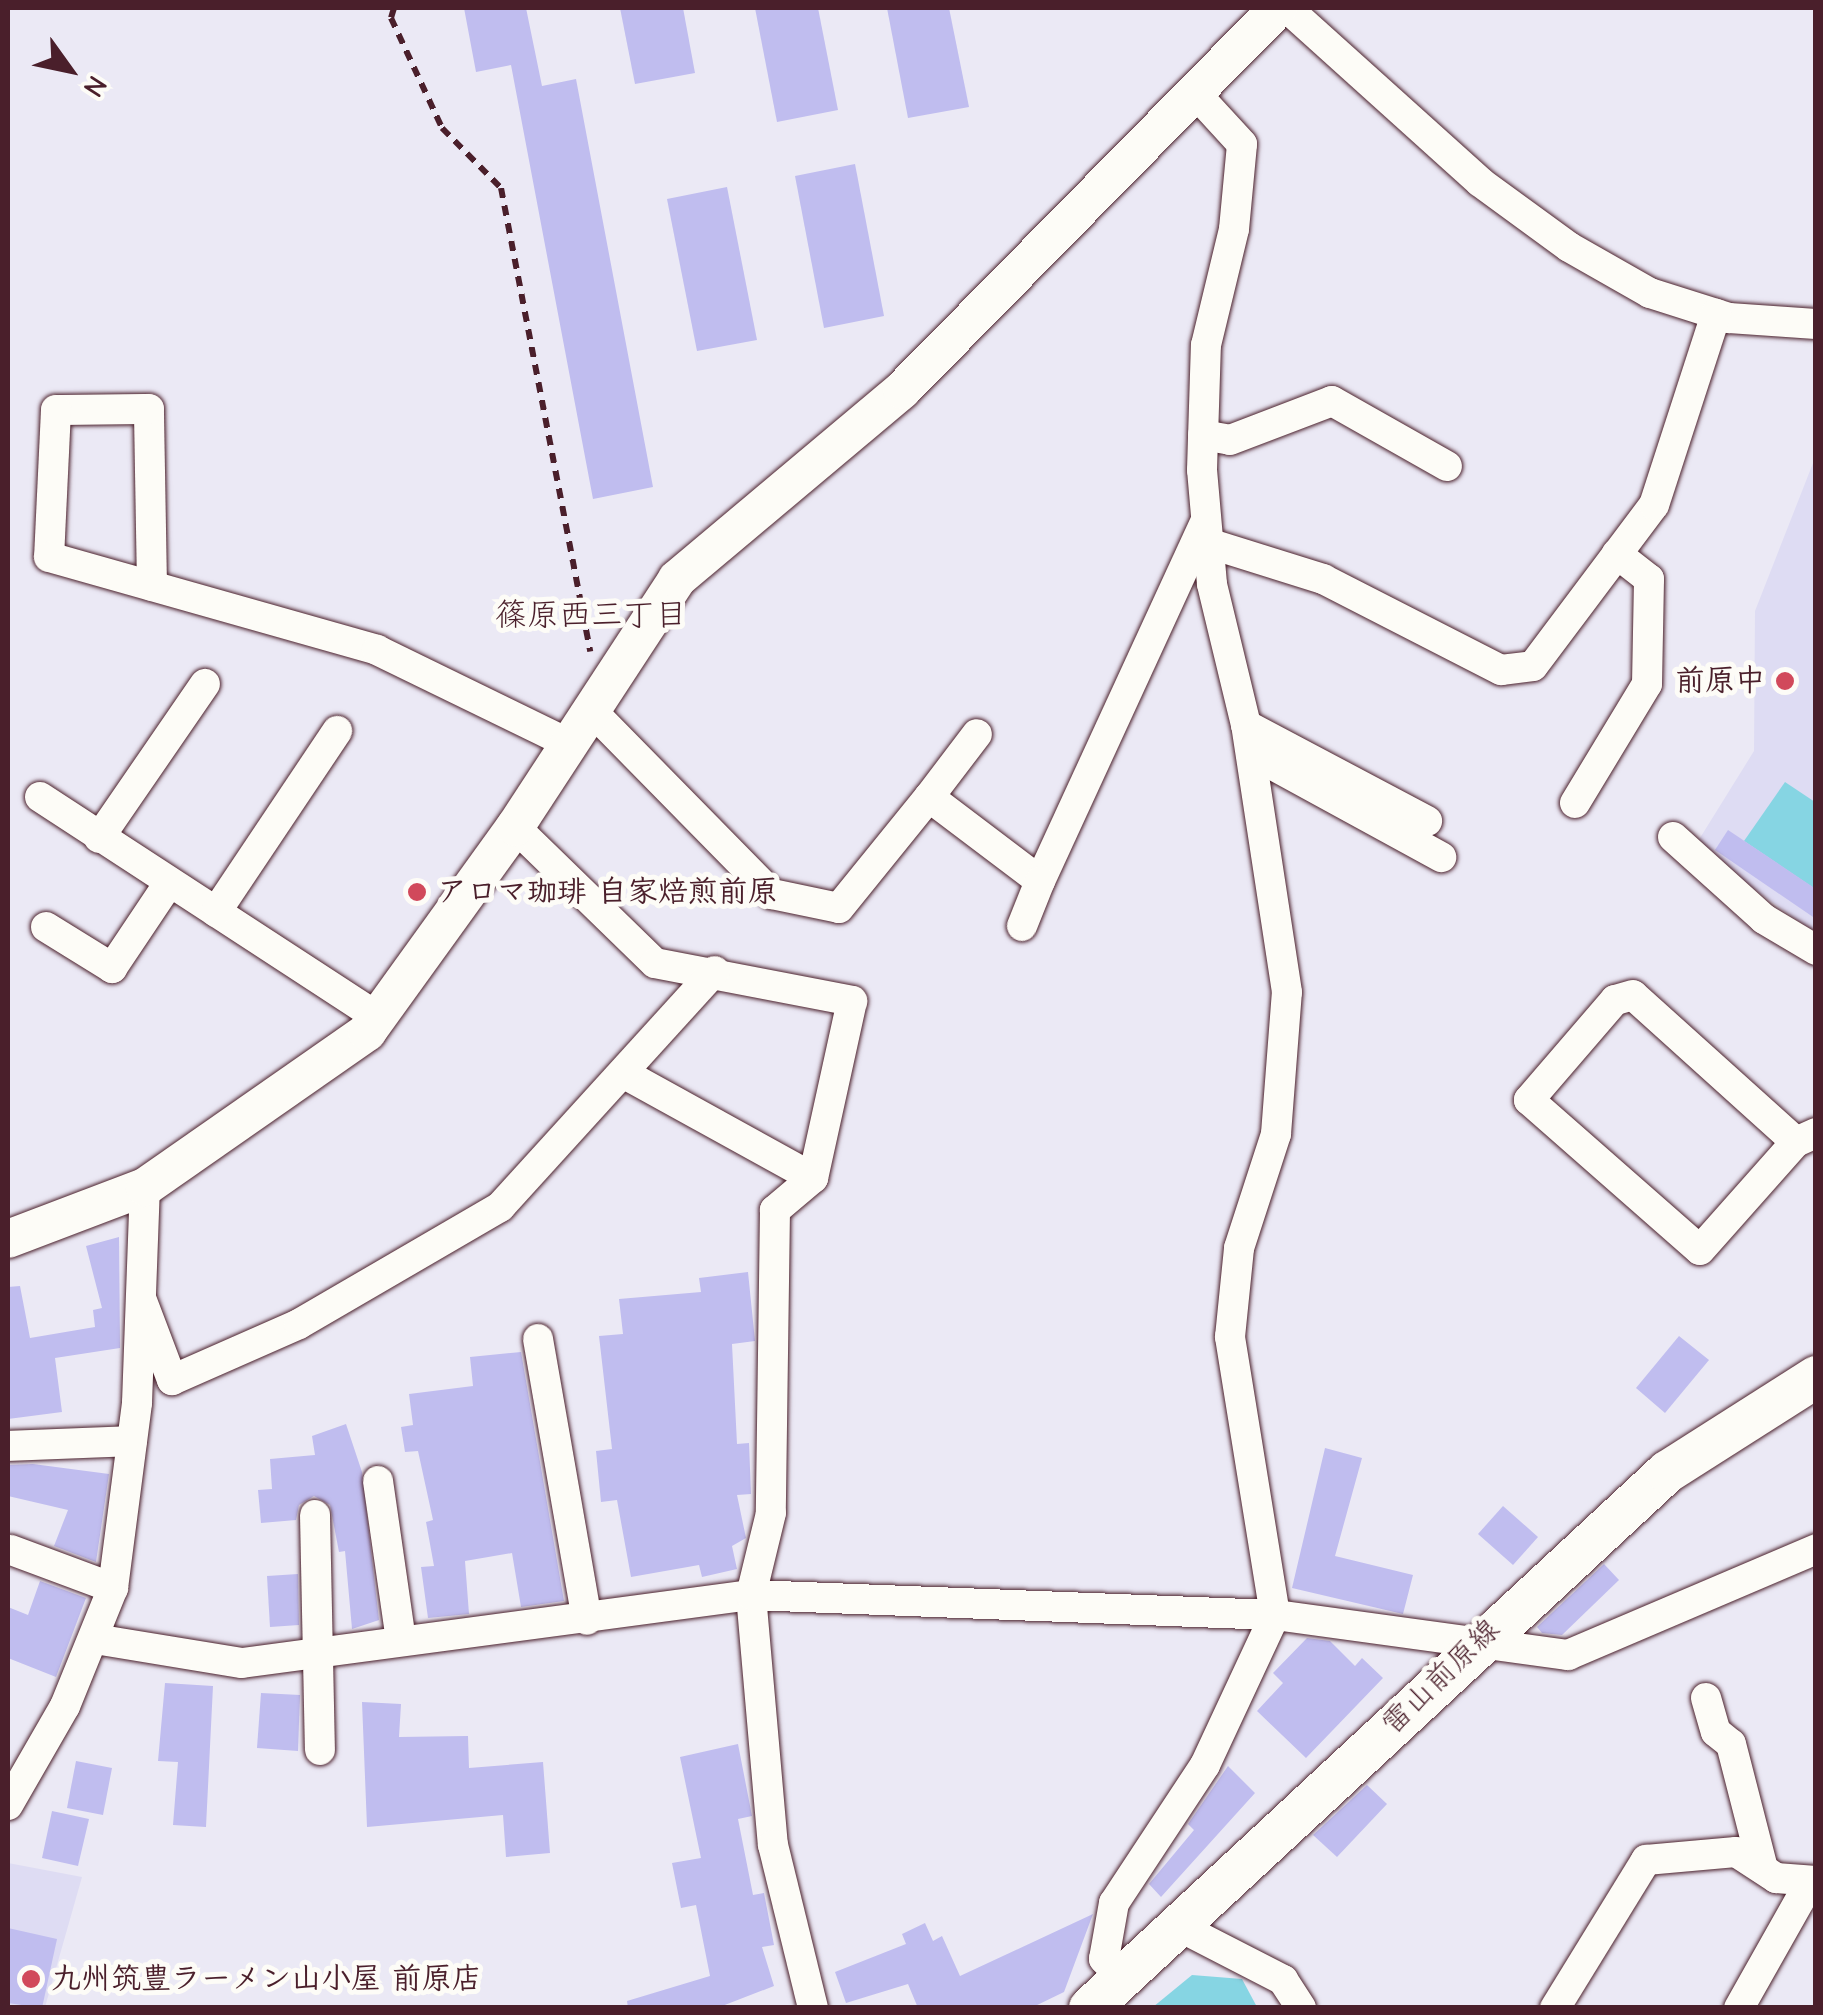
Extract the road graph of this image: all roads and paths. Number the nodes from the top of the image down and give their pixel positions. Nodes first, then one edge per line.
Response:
1 (394, 8) edge
2 (1278, 8) edge
3 (1287, 8) edge
4 (1197, 95) junction
5 (1716, 314) junction
6 (1816, 324) edge
7 (1203, 435) junction
8 (1448, 466) dead end
9 (1207, 531) junction
10 (1617, 554) junction
11 (152, 586) junction
12 (205, 684) dead end
13 (594, 701) junction
14 (337, 732) dead end
15 (977, 734) dead end
16 (1248, 739) junction
17 (566, 742) junction
18 (929, 796) junction
19 (40, 798) dead end
20 (1575, 803) dead end
21 (1427, 821) dead end
22 (515, 827) junction
23 (1673, 837) dead end
24 (99, 838) junction
25 (1441, 857) dead end
26 (1040, 881) junction
27 (169, 882) junction
28 (216, 912) junction
29 (1022, 926) dead end
30 (46, 927) dead end
31 (1816, 950) edge
32 (715, 972) junction
33 (378, 1016) junction
34 (622, 1073) junction
35 (1806, 1138) edge
36 (813, 1178) junction
37 (145, 1187) junction
38 (8, 1240) edge
39 (141, 1298) junction
40 (538, 1340) dead end
41 (1816, 1377) edge
42 (132, 1441) junction
43 (8, 1446) edge
44 (378, 1481) dead end
45 (315, 1515) dead end
46 (1816, 1549) edge
47 (11, 1550) dead end
48 (113, 1588) junction
49 (751, 1595) junction
50 (1275, 1615) junction
51 (587, 1620) junction
52 (95, 1639) junction
53 (401, 1640) junction
54 (1471, 1648) junction
55 (322, 1654) junction
56 (1706, 1698) dead end
57 (320, 1750) dead end
58 (8, 1805) edge
59 (1763, 1869) junction
60 (1812, 1882) edge
61 (1182, 1928) junction
62 (1124, 1981) junction
63 (803, 2005) edge
64 (1090, 2008) edge
65 (1301, 2008) edge
66 (1555, 2008) edge
67 (1738, 2008) edge

1 - 13 path
2 - 4 street
3 - 5 street
4 - 7 street
4 - 13 street
5 - 6 street
5 - 10 street
7 - 8 street
7 - 9 street
9 - 10 street
9 - 16 street
9 - 26 street
10 - 20 street
11 - 11 street
11 - 17 street
12 - 24 street
13 - 17 street
13 - 18 street
14 - 28 street
15 - 18 street
16 - 21 street
16 - 25 street
16 - 50 street
17 - 22 street
18 - 26 street
19 - 24 street
22 - 32 street
22 - 33 street
23 - 31 street
24 - 27 street
26 - 29 street
27 - 28 street
27 - 30 street
28 - 33 street
32 - 34 street
32 - 36 street
33 - 37 street
34 - 36 street
34 - 39 street
35 - 35 street
36 - 49 street
37 - 38 street
37 - 39 street
39 - 42 street
40 - 51 street
41 - 54 main road, 雷山前原線
42 - 43 street
42 - 48 street
44 - 53 street
45 - 55 street
46 - 54 street
47 - 48 street
48 - 52 street
49 - 50 street
49 - 51 street
49 - 63 street
50 - 54 street
50 - 62 street
51 - 53 street
52 - 55 street
52 - 58 street
53 - 55 street
54 - 61 main road, 雷山前原線
55 - 57 street
56 - 59 street
59 - 60 street
59 - 66 street
60 - 67 street
61 - 62 main road, 雷山前原線
61 - 65 street
62 - 64 main road, 雷山前原線

